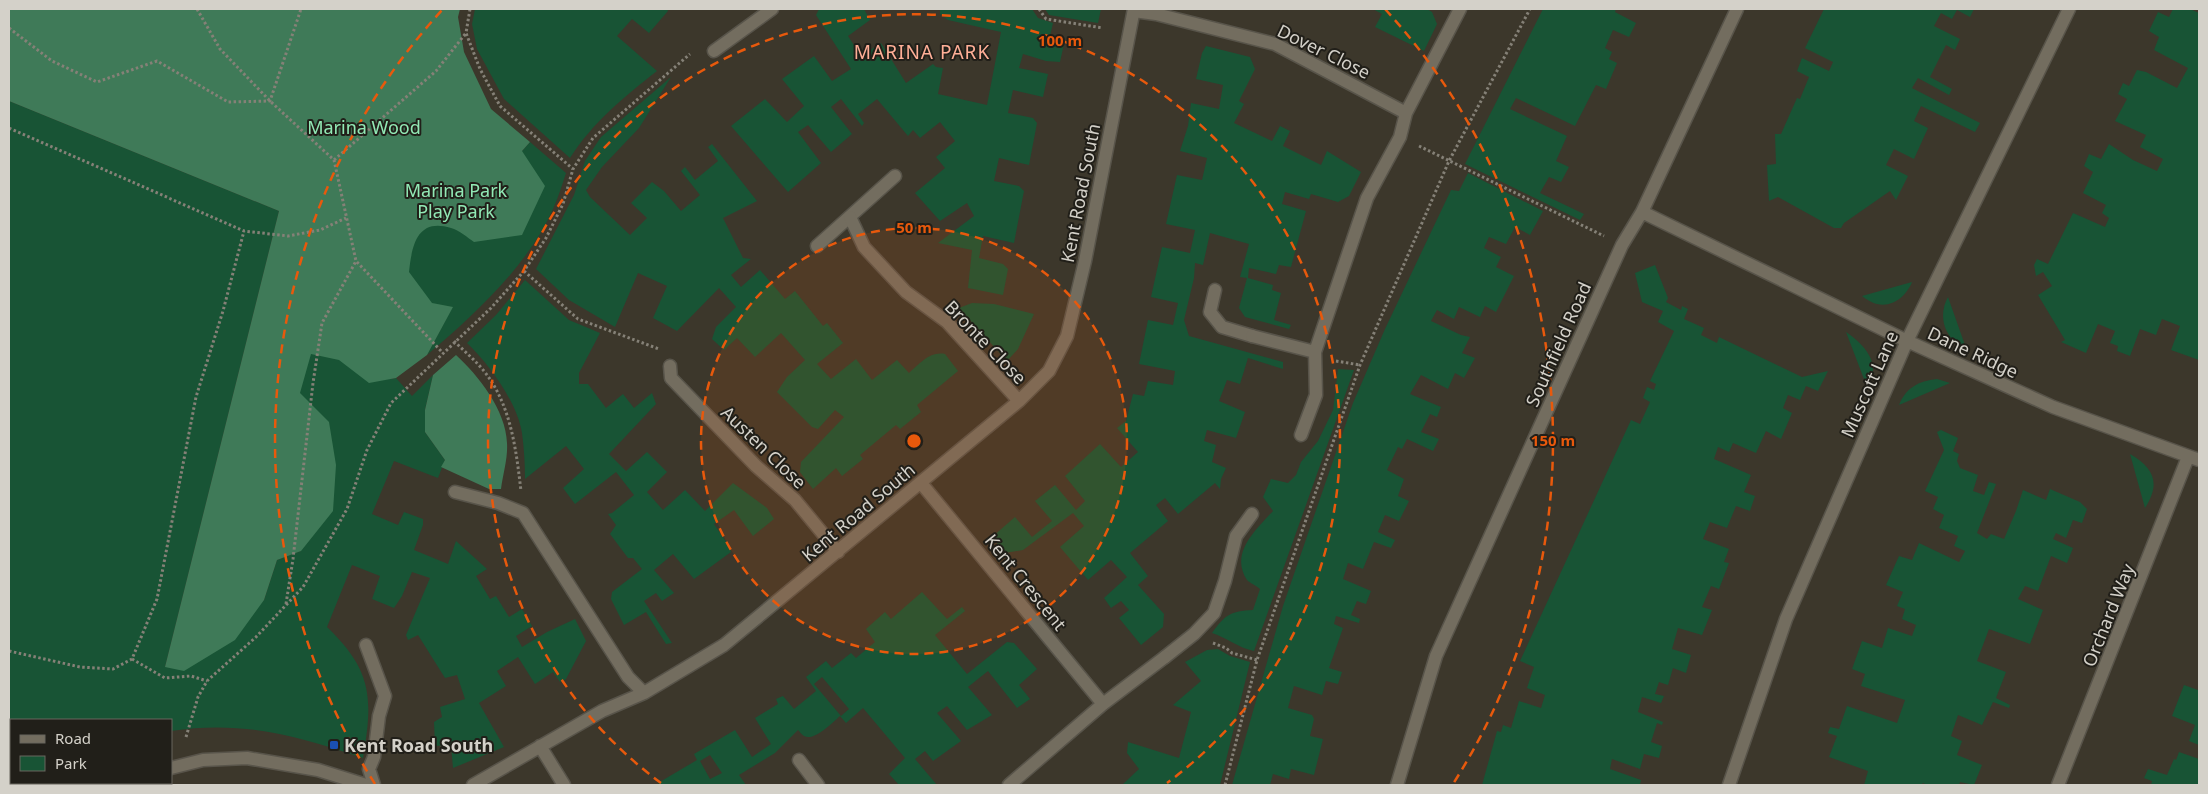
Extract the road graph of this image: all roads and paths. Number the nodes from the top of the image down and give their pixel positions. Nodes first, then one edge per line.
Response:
1 (197, 9) edge
2 (301, 9) edge
3 (470, 9) edge
4 (772, 9) edge
5 (1039, 9) edge
6 (1460, 9) edge
7 (1530, 9) edge
8 (1737, 9) edge
9 (2069, 9) edge
10 (1134, 10) edge
11 (9, 28) edge
12 (1103, 28) dead end
13 (466, 33) junction
14 (714, 52) dead end
15 (690, 54) dead end
16 (270, 101) junction
17 (1406, 113) junction
18 (9, 128) edge
19 (1416, 144) dead end
20 (334, 160) junction
21 (1449, 161) junction
22 (573, 169) junction
23 (895, 176) dead end
24 (1642, 212) junction
25 (850, 217) junction
26 (346, 218) junction
27 (244, 231) junction
28 (1622, 245) junction
29 (817, 246) dead end
30 (356, 261) junction
31 (524, 271) junction
32 (1215, 290) dead end
33 (454, 341) junction
34 (1907, 341) junction
35 (442, 352) junction
36 (1315, 352) junction
37 (670, 366) joint
38 (1019, 402) junction
39 (1300, 435) dead end
40 (2194, 459) edge
41 (921, 482) junction
42 (455, 492) dead end
43 (523, 513) junction
44 (1252, 514) dead end
45 (838, 552) junction
46 (286, 604) junction
47 (1210, 643) dead end
48 (366, 645) dead end
49 (9, 651) edge
50 (132, 659) junction
51 (1256, 660) junction
52 (206, 681) junction
53 (644, 693) junction
54 (1103, 704) junction
55 (186, 737) dead end
56 (540, 746) junction
57 (799, 760) dead end
58 (172, 768) edge
59 (366, 785) edge
60 (374, 785) edge
61 (473, 785) edge
62 (564, 785) edge
63 (818, 785) edge
64 (1009, 785) edge
65 (1225, 785) edge
66 (1397, 785) edge
67 (1729, 785) edge
68 (2058, 785) edge

1 - 16 path
2 - 16 path
3 - 13 path
4 - 14 street
5 - 12 path
6 - 17 street
7 - 21 path
8 - 24 street, Southfield Road
9 - 34 street, Muscott Lane
10 - 17 street, Dover Close
10 - 38 street, Kent Road South
11 - 16 path
13 - 20 path
13 - 22 path
15 - 22 path
16 - 20 path
17 - 36 street
18 - 27 path
19 - 21 path
20 - 26 path
21 - 28 path
21 - 51 path
22 - 31 path
23 - 25 street
24 - 28 street, Southfield Road
24 - 34 street, Dane Ridge
25 - 29 street
25 - 38 street, Bronte Close
26 - 27 path
26 - 30 path
27 - 50 path
28 - 66 street, Southfield Road
30 - 35 path
30 - 46 path
31 - 33 path
31 - 37 path
32 - 36 street
33 - 35 path
33 - 43 path
34 - 40 street, Dane Ridge
34 - 67 street, Muscott Lane
35 - 46 path
36 - 39 street
37 - 45 street, Austen Close
38 - 41 street, Kent Road South
40 - 68 street, Orchard Way
41 - 45 street, Kent Road South
41 - 54 street, Kent Crescent
42 - 43 street
43 - 53 street
44 - 54 street
45 - 53 street, Kent Road South
46 - 52 path
47 - 51 path
48 - 60 street
49 - 50 path
50 - 52 path
51 - 65 path
52 - 55 path
53 - 56 street, Kent Road South
54 - 64 street
56 - 61 street, Kent Road South
56 - 62 street
57 - 63 street
58 - 59 street

